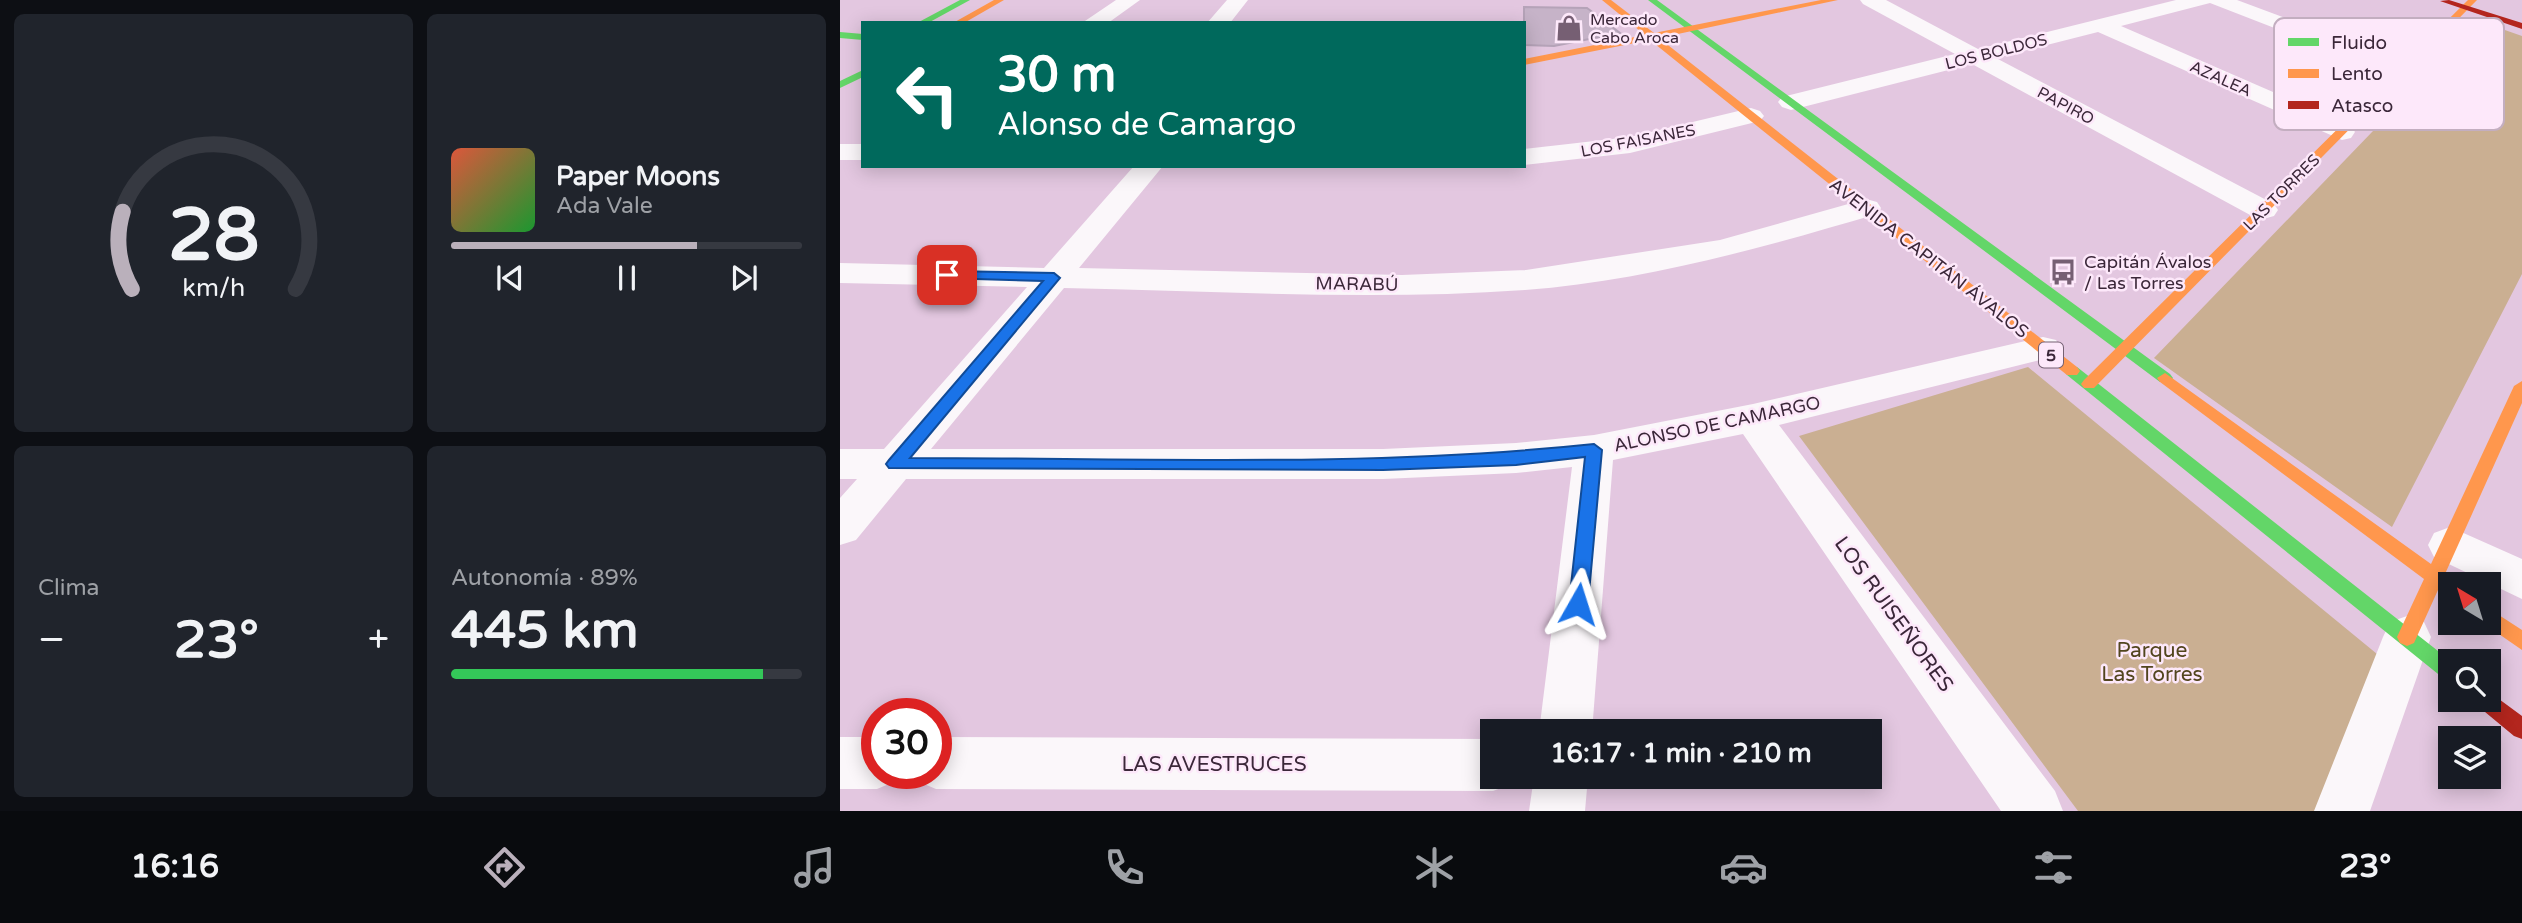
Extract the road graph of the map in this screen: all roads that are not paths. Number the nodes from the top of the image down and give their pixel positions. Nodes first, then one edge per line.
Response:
1 (966, 0) edge
2 (1000, 0) edge
3 (1129, 0) edge
4 (1238, 0) edge
5 (1606, 0) edge
6 (1652, 0) edge
7 (1834, 0) edge
8 (1870, 0) edge
9 (2202, 0) edge
10 (2218, 0) edge
11 (2442, 0) edge
12 (2470, 4) edge
13 (2456, 18) edge
14 (2503, 18) edge
15 (2504, 18) edge
16 (925, 21) edge
17 (961, 21) edge
18 (1096, 21) edge
19 (1220, 21) edge
20 (2274, 21) edge
21 (2099, 25) junction
22 (2522, 26) edge
23 (1692, 30) junction
24 (840, 35) edge
25 (861, 37) edge
26 (1653, 38) junction
27 (1975, 56) junction
28 (1526, 62) edge
29 (861, 74) edge
30 (840, 85) edge
31 (1791, 102) junction
32 (2274, 102) edge
33 (1751, 116) junction
34 (2337, 130) edge
35 (2342, 132) joint
36 (840, 152) edge
37 (861, 152) edge
38 (1526, 157) edge
39 (1147, 168) edge
40 (1866, 208) junction
41 (2263, 211) junction
42 (840, 273) edge
43 (1054, 278) junction
44 (2043, 348) junction
45 (2125, 348) junction
46 (2089, 384) junction
47 (2522, 386) edge
48 (1753, 418) junction
49 (1594, 450) junction
50 (840, 464) edge
51 (895, 464) junction
52 (840, 528) edge
53 (2445, 570) edge
54 (2522, 580) edge
55 (2501, 626) edge
56 (2407, 637) junction
57 (2522, 641) edge
58 (2438, 662) edge
59 (2501, 712) edge
60 (1567, 719) edge
61 (2522, 729) edge
62 (840, 763) edge
63 (861, 763) edge
64 (952, 763) edge
65 (1480, 765) edge
66 (1560, 789) edge
67 (1558, 811) edge
68 (2035, 811) edge
69 (2342, 811) edge

1 - 16 main road
2 - 17 main road
3 - 18 street
4 - 19 street
5 - 26 main road, AVENIDA CAPITÁN ÁVALOS / 5
6 - 23 main road
7 - 23 main road
8 - 27 street, PAPIRO
9 - 21 street, LOS BOLDOS
10 - 20 street
11 - 12 main road
12 - 13 main road, LAS TORRES
12 - 14 main road
15 - 22 main road
21 - 27 street, LOS BOLDOS
21 - 32 street, AZALEA
23 - 26 main road
23 - 31 main road
24 - 25 main road
26 - 28 main road
26 - 33 main road, AVENIDA CAPITÁN ÁVALOS / 5
27 - 31 street, LOS BOLDOS
27 - 41 street, PAPIRO
29 - 30 main road
31 - 45 main road
33 - 38 street, LOS FAISANES
33 - 40 main road, AVENIDA CAPITÁN ÁVALOS / 5
34 - 35 street, AZALEA
35 - 41 main road, LAS TORRES
36 - 37 street
39 - 43 street
40 - 43 street, MARABÚ
40 - 44 main road, AVENIDA CAPITÁN ÁVALOS / 5
41 - 45 main road, LAS TORRES
42 - 43 street, MARABÚ
43 - 51 street
44 - 46 main road, AVENIDA CAPITÁN ÁVALOS / 5
44 - 48 street, ALONSO DE CAMARGO
45 - 46 main road, LAS TORRES
45 - 53 main road
46 - 56 main road, AVENIDA CAPITÁN ÁVALOS / 5
47 - 53 main road
48 - 49 street, ALONSO DE CAMARGO
48 - 68 street, LOS RUISEÑORES
49 - 51 street, ALONSO DE CAMARGO
49 - 60 street
50 - 51 street, ALONSO DE CAMARGO
51 - 52 street
53 - 54 street
53 - 56 main road
55 - 57 main road
56 - 58 main road, AVENIDA CAPITÁN ÁVALOS / 5
56 - 69 street
59 - 61 main road
62 - 63 street
64 - 65 street, LAS AVESTRUCES
66 - 67 street

